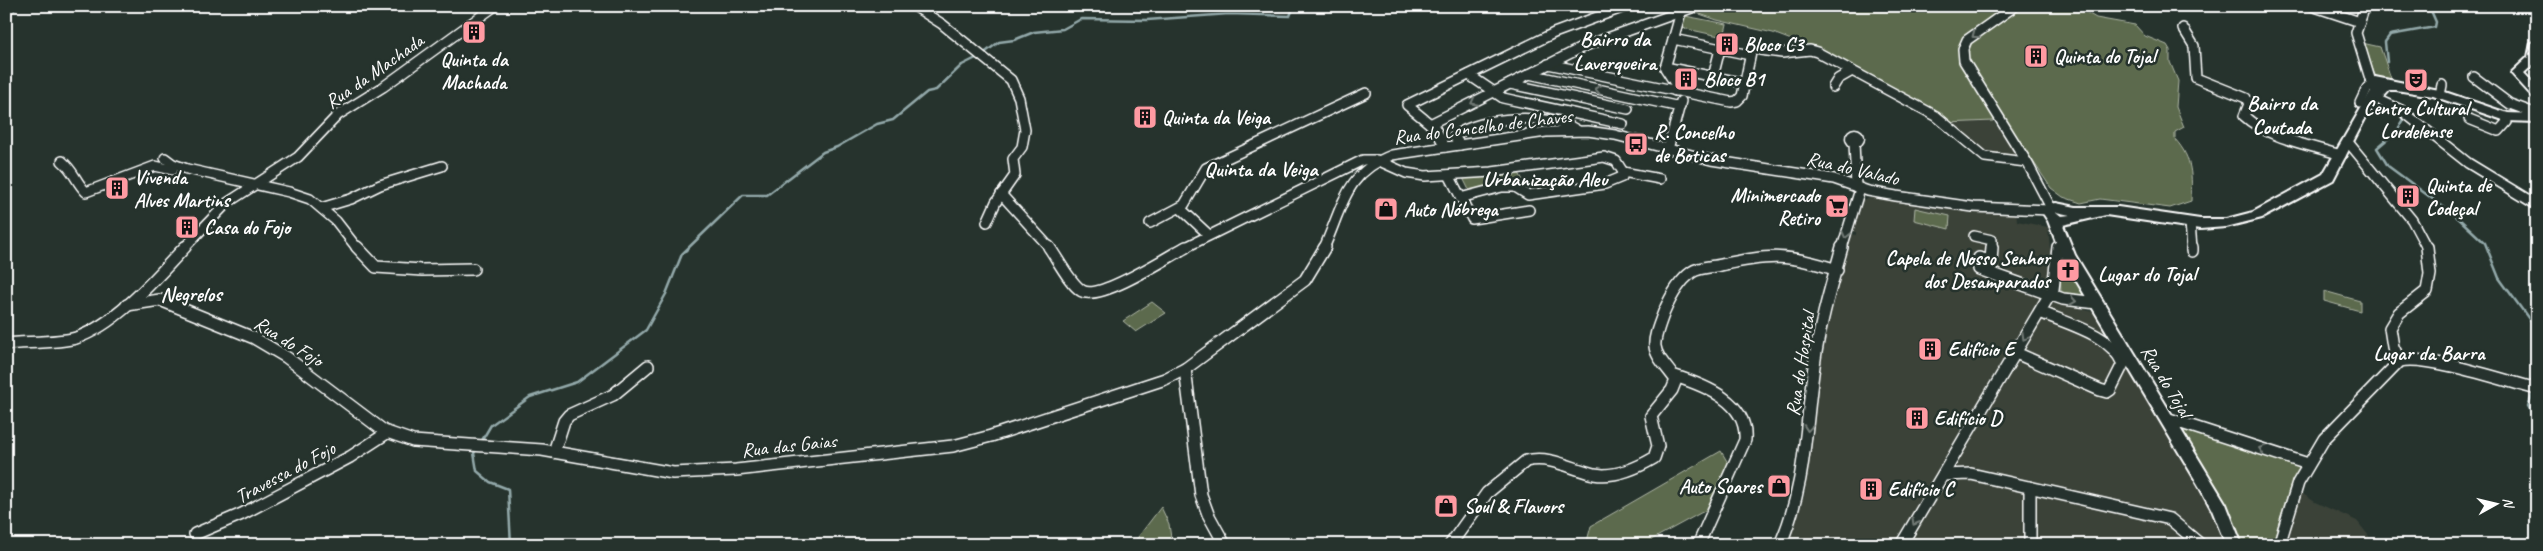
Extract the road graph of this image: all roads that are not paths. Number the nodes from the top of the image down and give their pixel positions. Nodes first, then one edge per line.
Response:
1 (495, 6) edge
2 (914, 6) edge
3 (1627, 6) edge
4 (1697, 6) edge
5 (2015, 6) edge
6 (2312, 6) edge
7 (2368, 7) edge
8 (1681, 12) junction
9 (2360, 22) junction
10 (2183, 28) dead end
11 (1673, 40) junction
12 (1720, 49) junction
13 (2536, 49) edge
14 (1754, 51) junction
15 (1548, 64) junction
16 (1665, 67) junction
17 (1852, 71) junction
18 (1529, 74) junction
19 (1469, 75) junction
20 (1713, 77) junction
21 (2474, 77) dead end
22 (1745, 83) junction
23 (1510, 84) junction
24 (2380, 85) junction
25 (1833, 87) dead end
26 (1493, 92) junction
27 (1679, 92) junction
28 (1366, 93) dead end
29 (2537, 94) edge
30 (1631, 96) junction
31 (2360, 103) dead end
32 (1680, 106) junction
33 (1628, 109) junction
34 (2537, 114) edge
35 (2506, 117) junction
36 (2537, 118) edge
37 (2469, 119) dead end
38 (1430, 124) junction
39 (1623, 124) junction
40 (1578, 130) junction
41 (1620, 137) junction
42 (1854, 142) dead end
43 (2348, 142) junction
44 (1460, 145) junction
45 (1445, 147) junction
46 (1668, 149) junction
47 (1392, 155) junction
48 (2342, 155) junction
49 (165, 158) dead end
50 (62, 161) dead end
51 (2026, 162) junction
52 (1370, 164) junction
53 (442, 166) dead end
54 (1394, 167) junction
55 (1623, 172) junction
56 (210, 174) junction
57 (1449, 175) junction
58 (1660, 179) dead end
59 (256, 184) junction
60 (1858, 188) junction
61 (1000, 194) junction
62 (1460, 198) junction
63 (2537, 205) edge
64 (321, 208) junction
65 (1180, 208) junction
66 (1529, 210) dead end
67 (2059, 214) junction
68 (988, 222) dead end
69 (1150, 223) dead end
70 (2190, 223) junction
71 (1209, 235) junction
72 (1974, 236) dead end
73 (2062, 240) junction
74 (2192, 251) dead end
75 (473, 269) dead end
76 (1837, 270) junction
77 (148, 287) junction
78 (2050, 295) junction
79 (160, 300) junction
80 (2097, 304) junction
81 (127, 305) junction
82 (2040, 312) junction
83 (6, 344) edge
84 (2016, 352) junction
85 (2400, 361) junction
86 (648, 366) dead end
87 (1185, 369) junction
88 (1674, 376) junction
89 (2531, 388) edge
90 (2166, 418) junction
91 (387, 433) junction
92 (554, 452) junction
93 (2308, 464) junction
94 (1943, 475) junction
95 (2030, 487) junction
96 (195, 534) dead end
97 (1225, 545) edge
98 (1450, 545) edge
99 (1698, 545) edge
100 (1780, 545) edge
101 (1901, 545) edge
102 (2030, 545) edge
103 (2201, 545) edge
104 (2234, 545) edge
105 (2279, 545) edge

1 - 59 street, Rua da Machada
2 - 61 street
3 - 19 street
4 - 8 street
5 -> 51 street
6 - 9 street
7 - 9 street
8 - 11 street
8 - 15 street
9 - 24 street
10 - 48 street
11 - 12 street
11 - 16 street
12 - 14 street
12 - 20 street
13 - 29 main road
14 - 17 street
14 - 22 street
15 - 18 street
15 - 27 street
16 - 20 street
16 - 27 street
17 - 25 street
17 - 51 street
18 - 23 street
30 -> 18 street
19 - 26 street
19 - 38 street
20 - 22 street
21 - 34 street
22 - 27 street
23 - 26 street
23 - 33 street
24 - 31 street
24 - 35 main road
24 - 43 main road
24 - 63 street
26 -> 38 street
26 - 39 street
27 - 32 street
28 - 65 street
30 - 32 street
30 - 33 street
32 - 46 street
33 - 39 street
35 - 36 main road
35 - 37 street
38 - 45 street
39 - 41 street
40 - 41 street, Rua do Concelho de Chaves
40 - 44 street, Rua do Concelho de Chaves
40 - 44 street
41 - 46 street, Rua do Concelho de Chaves
42 - 60 street
43 - 48 main road
43 - 85 street
44 - 45 street, Rua do Concelho de Chaves
45 - 47 street, Rua do Concelho de Chaves
46 - 60 street, Rua do Valado
47 - 52 street, Rua do Concelho de Chaves
47 - 54 street
48 - 70 main road
49 - 56 street
50 - 56 street
51 - 67 street
52 - 54 street
52 - 71 street
52 - 87 street, Rua das Gaias
53 - 64 street
54 - 57 street
55 - 57 street
55 - 58 street
55 - 62 street
56 - 59 street
57 - 62 street
59 - 64 street
59 - 77 street, Rua da Machada
60 - 67 street, Rua do Valado
60 -> 76 street, Rua do Hospital
61 - 68 street
61 - 71 street
62 - 66 street
64 - 75 street
65 - 69 street
65 - 71 street
67 - 70 main road
67 - 73 main road
70 - 74 street
72 - 78 street
73 - 78 street
73 - 80 main road, Rua do Tojal
76 - 88 street
76 -> 100 street, Rua do Hospital
77 - 79 street
77 - 81 street, Rua da Machada
78 -> 80 street
78 - 82 street
79 - 81 street
79 - 91 street, Rua do Fojo
80 - 90 main road, Rua do Tojal
81 - 83 street, Rua da Machada
82 -> 84 street
82 - 84 street
84 - 94 street
85 - 89 street
85 - 93 street
86 - 92 street
87 - 92 street, Rua das Gaias
87 - 97 street
88 - 98 street
88 - 99 street
93 -> 90 street
90 - 104 main road, Rua do Tojal
91 - 92 street, Rua das Gaias
91 - 96 street, Travessa do Fojo
93 - 105 street
94 - 95 street
94 -> 101 street
95 - 102 street
95 - 103 street

